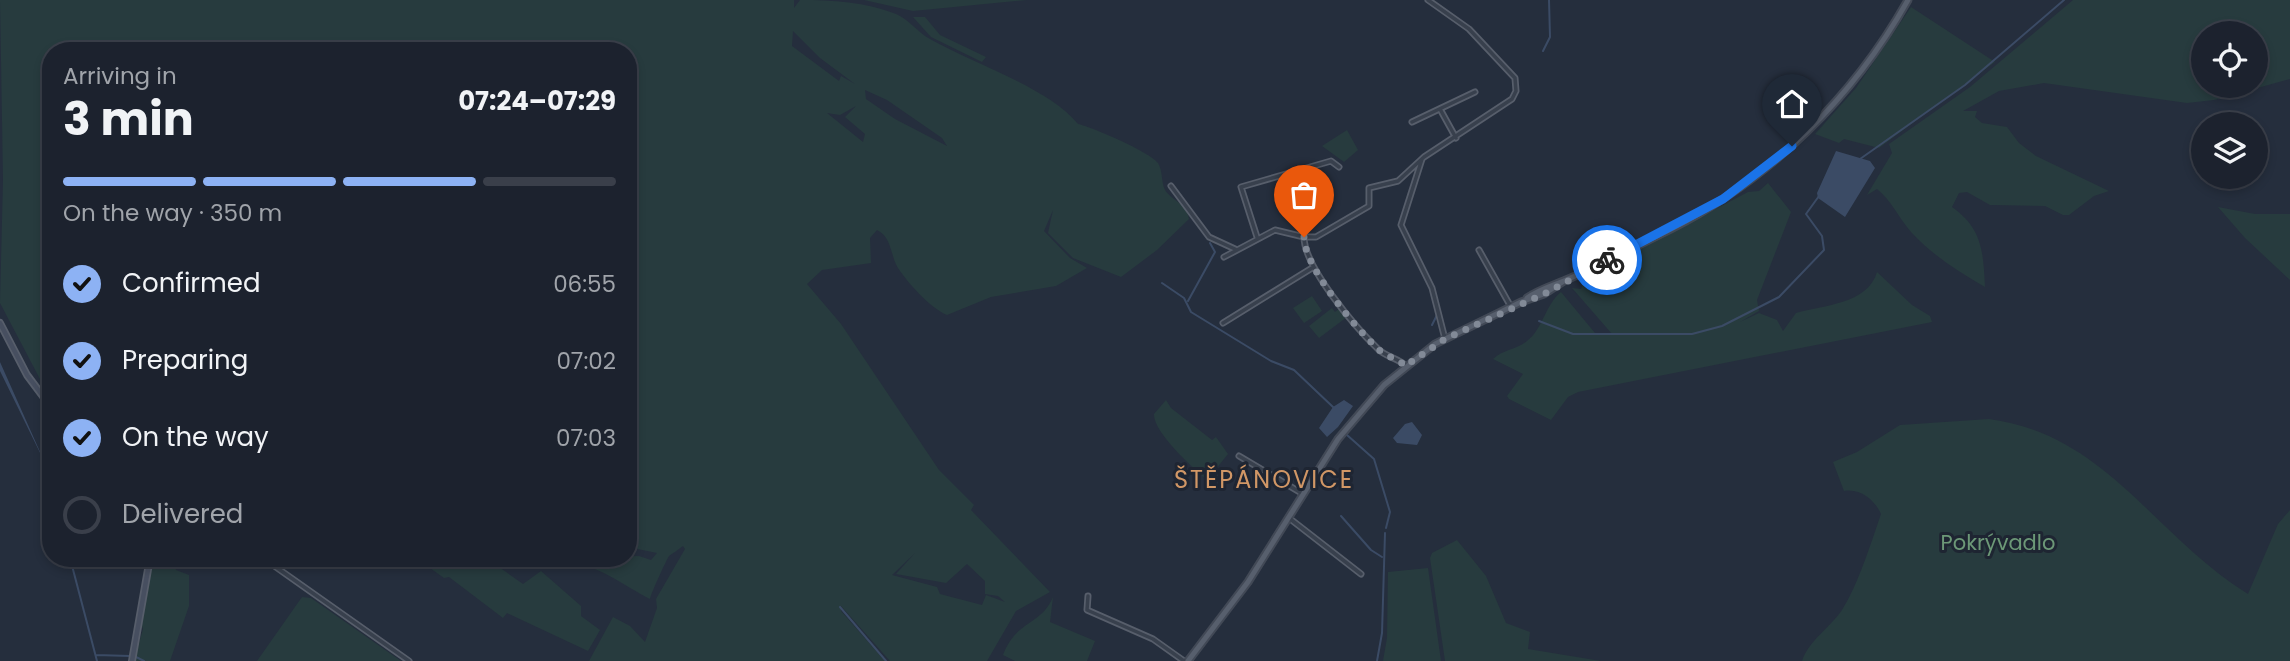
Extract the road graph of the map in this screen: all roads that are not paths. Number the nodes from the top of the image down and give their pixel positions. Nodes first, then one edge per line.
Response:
1 (1428, 0) edge
2 (1908, 0) edge
3 (1475, 92) dead end
4 (1440, 109) junction
5 (1412, 122) dead end
6 (1456, 138) junction
7 (1422, 159) junction
8 (1339, 167) dead end
9 (1171, 186) dead end
10 (1257, 237) junction
11 (1304, 237) junction
12 (1235, 249) junction
13 (1479, 250) dead end
14 (1224, 257) dead end
15 (1312, 268) junction
16 (1511, 307) junction
17 (0, 323) edge
18 (1223, 323) dead end
19 (1445, 339) junction
20 (1405, 366) junction
21 (42, 395) edge
22 (1239, 456) dead end
23 (1303, 494) junction
24 (1289, 518) junction
25 (148, 567) edge
26 (276, 567) edge
27 (1361, 575) dead end
28 (1088, 596) dead end
29 (132, 661) edge
30 (409, 661) edge
31 (1186, 661) edge

1 - 6 street
2 - 16 main road
3 - 4 street
4 - 5 street
4 - 6 street
6 - 7 street
7 - 11 street
7 - 19 street
8 - 10 street
9 - 12 street
10 - 11 street
10 - 12 street
11 - 15 street
12 - 14 street
13 - 16 street
15 - 18 street
15 - 20 street
16 - 19 main road
17 - 21 main road
19 - 20 main road
20 - 23 main road
22 - 23 street
23 - 24 main road
24 - 27 street
24 - 31 main road
25 - 29 main road
26 - 30 street
28 - 31 street

